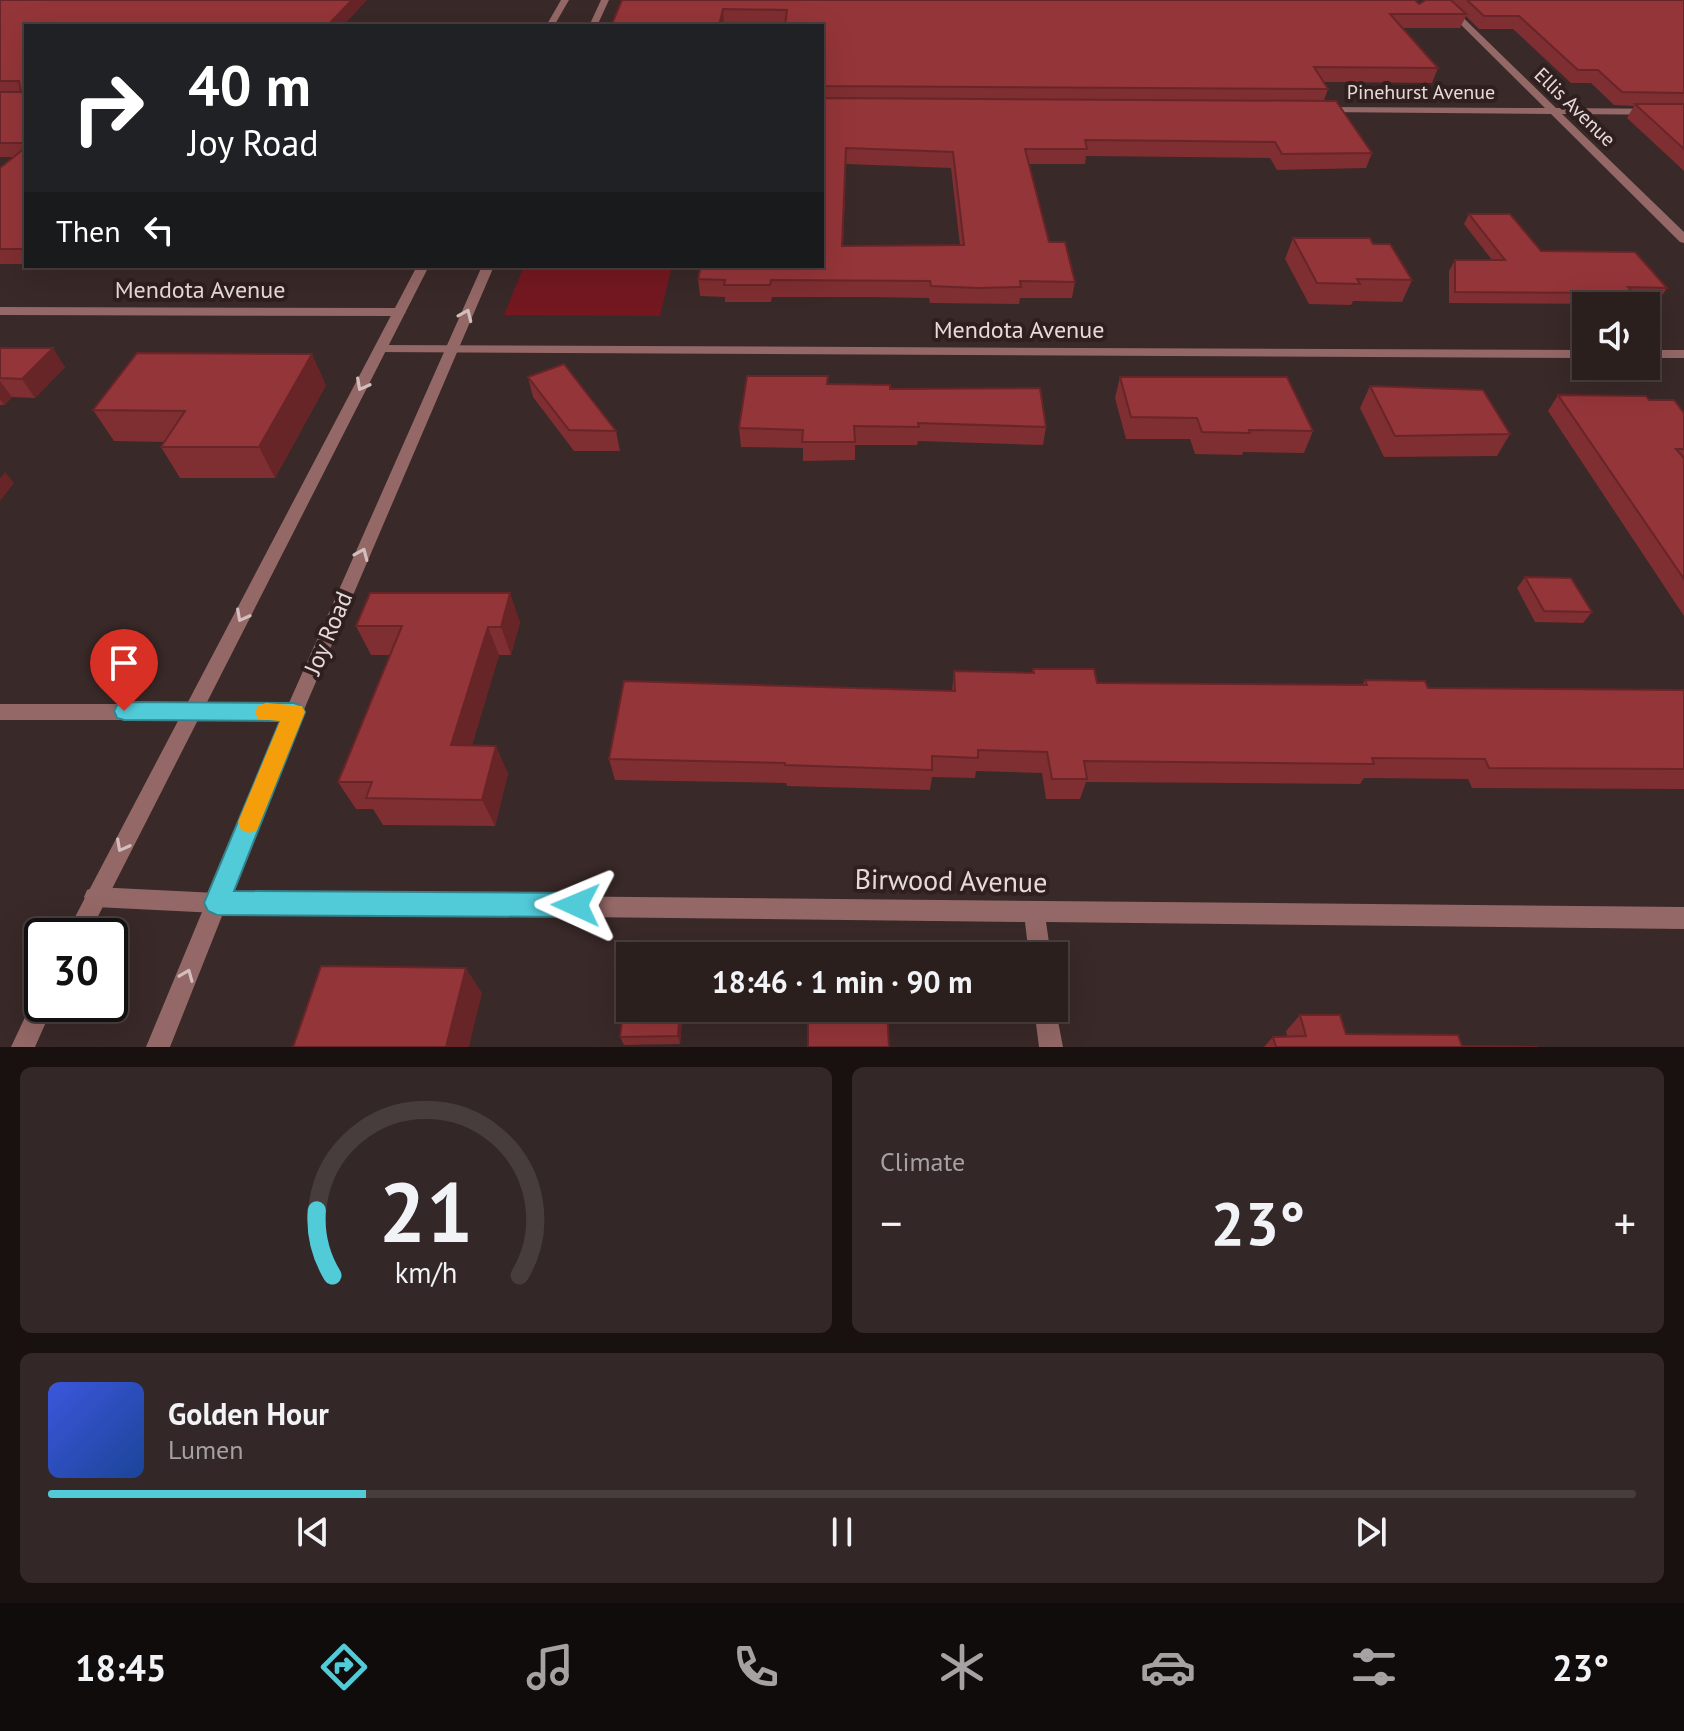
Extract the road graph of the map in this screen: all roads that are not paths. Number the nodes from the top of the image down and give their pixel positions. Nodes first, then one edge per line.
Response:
1 (565, 0) edge
2 (605, 0) edge
3 (1440, 0) edge
4 (551, 24) edge
5 (594, 24) edge
6 (1315, 110) edge
7 (1554, 111) junction
8 (1684, 112) edge
9 (1684, 239) edge
10 (422, 268) edge
11 (487, 268) edge
12 (0, 311) edge
13 (400, 312) junction
14 (451, 348) junction
15 (381, 349) junction
16 (1572, 354) edge
17 (1660, 354) edge
18 (1684, 354) edge
19 (192, 711) junction
20 (0, 712) edge
21 (294, 712) junction
22 (95, 897) junction
23 (217, 903) junction
24 (1034, 911) junction
25 (85, 918) edge
26 (1684, 918) edge
27 (1038, 942) edge
28 (35, 1022) edge
29 (1048, 1022) edge
30 (23, 1047) edge
31 (158, 1047) edge
32 (1051, 1047) edge

1 - 4 street
2 - 5 street
3 - 7 street, Ellis Avenue
6 - 7 street, Pinehurst Avenue
7 - 8 street, Pinehurst Avenue
7 - 9 street, Ellis Avenue
10 - 13 street
14 -> 11 street, Joy Road
12 - 13 street, Mendota Avenue
13 - 15 street
14 - 15 street, Mendota Avenue
14 - 16 street, Mendota Avenue
21 -> 14 street, Joy Road
15 -> 19 street
17 - 18 street
19 - 20 street
19 - 21 street
19 -> 22 street
21 - 23 street, Joy Road
22 - 23 street, Birwood Avenue
22 - 25 street
23 - 24 street, Birwood Avenue
31 -> 23 street, Joy Road
24 - 26 street, Birwood Avenue
24 - 27 street
28 - 30 street
29 - 32 street

